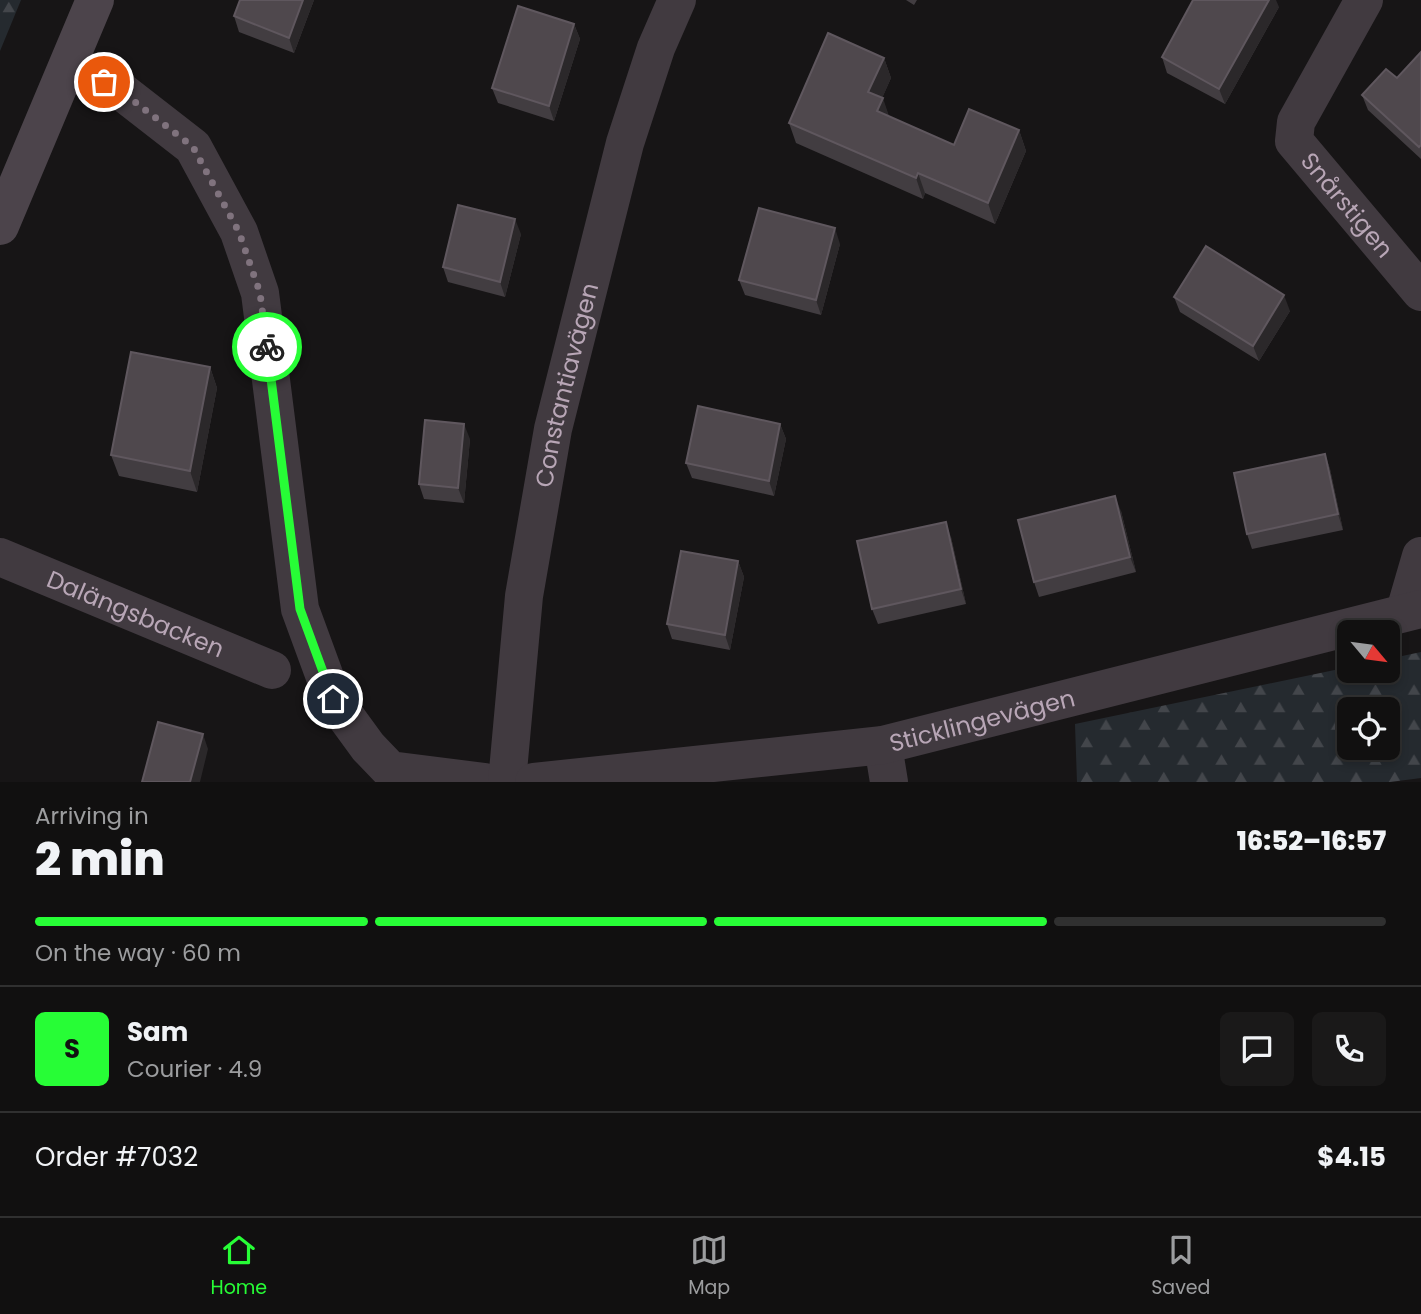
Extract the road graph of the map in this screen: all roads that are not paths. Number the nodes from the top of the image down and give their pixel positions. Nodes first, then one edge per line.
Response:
1 (95, 0) edge
2 (677, 0) edge
3 (1364, 0) edge
4 (69, 62) junction
5 (0, 226) edge
6 (1421, 292) edge
7 (1421, 556) edge
8 (0, 557) edge
9 (1413, 610) edge
10 (272, 670) dead end
11 (886, 764) edge
12 (384, 776) edge
13 (485, 782) edge
14 (507, 782) edge
15 (534, 782) edge

1 - 4 main road
2 - 14 street, Constantiavägen
3 - 6 street, Snårstigen
4 - 5 main road
4 - 12 street
7 - 9 street
8 - 10 street, Dalängsbacken
9 - 11 street, Sticklingevägen
11 - 15 street, Sticklingevägen
12 - 13 street

